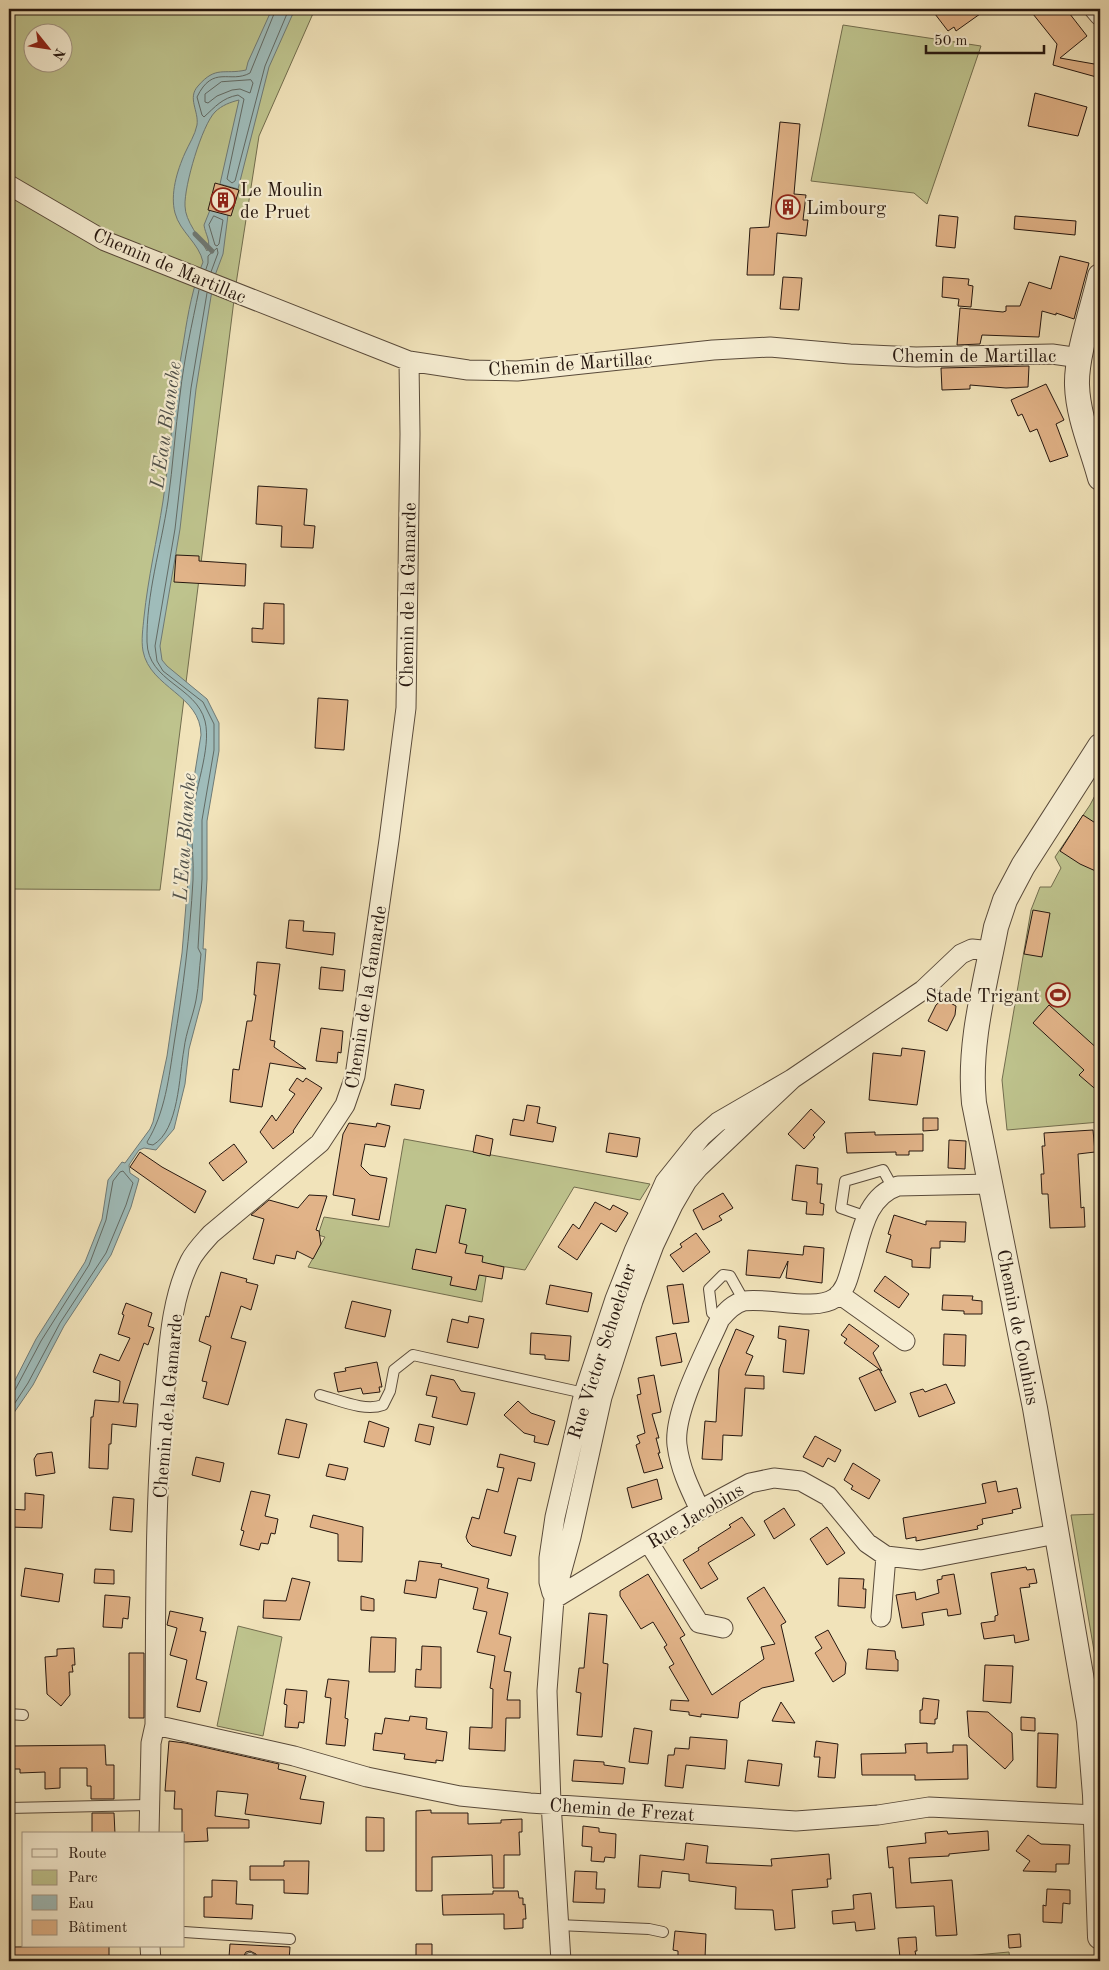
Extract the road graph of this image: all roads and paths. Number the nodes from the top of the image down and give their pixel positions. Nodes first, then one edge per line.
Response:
1 (1094, 9) edge
2 (1100, 16) edge
3 (9, 185) edge
4 (1100, 276) edge
5 (1080, 358) junction
6 (409, 362) junction
7 (1100, 478) edge
8 (1100, 746) edge
9 (992, 951) junction
10 (792, 1079) junction
11 (991, 1184) junction
12 (893, 1188) junction
13 (867, 1217) junction
14 (839, 1294) junction
15 (744, 1301) junction
16 (720, 1319) junction
17 (905, 1341) dead end
18 (584, 1394) junction
19 (320, 1395) dead end
20 (700, 1510) junction
21 (1056, 1534) junction
22 (649, 1543) junction
23 (886, 1556) junction
24 (554, 1599) junction
25 (880, 1617) dead end
26 (723, 1628) dead end
27 (9, 1714) edge
28 (23, 1715) dead end
29 (155, 1725) junction
30 (551, 1803) junction
31 (148, 1805) junction
32 (9, 1808) edge
33 (1096, 1815) junction
34 (149, 1832) edge
35 (558, 1925) junction
36 (185, 1932) edge
37 (663, 1932) dead end
38 (1100, 1937) edge
39 (290, 1939) dead end
40 (150, 1948) edge
41 (151, 1961) edge
42 (561, 1961) edge

1 - 2 street
3 - 6 street, Chemin de Martillac
4 - 5 street
5 - 6 street, Chemin de Martillac
5 - 7 street
6 - 29 street, Chemin de la Gamarde
8 - 9 street, Chemin de Couhins
9 - 10 street, Rue Victor Schoelcher
9 - 11 street, Chemin de Couhins
10 - 18 street, Rue Victor Schoelcher
10 - 24 street, Rue Victor Schoelcher
11 - 12 street
11 - 21 street, Chemin de Couhins
12 - 13 street
12 - 13 lane
13 - 14 street
14 - 15 street
14 - 17 street
15 - 16 street
15 - 16 lane
16 - 20 street
18 - 19 lane
18 - 24 street, Rue Victor Schoelcher
20 - 22 street, Rue Jacobins
20 - 23 street, Rue Jacobins
21 - 23 street, Rue Jacobins
21 - 33 street, Chemin de Couhins
22 - 24 street, Rue Jacobins
22 - 26 street
23 - 25 street
24 - 30 street, Rue Victor Schoelcher
27 - 28 lane
29 - 30 street, Chemin de Frezat
29 - 31 street, Chemin de la Gamarde
30 - 33 street, Chemin de Frezat
30 - 35 street, Rue Victor Schoelcher
31 - 32 lane
31 - 34 street, Chemin de la Gamarde
33 - 38 street, Chemin de Couhins
35 - 37 lane
35 - 42 street, Rue Victor Schoelcher
36 - 39 lane
40 - 41 street

